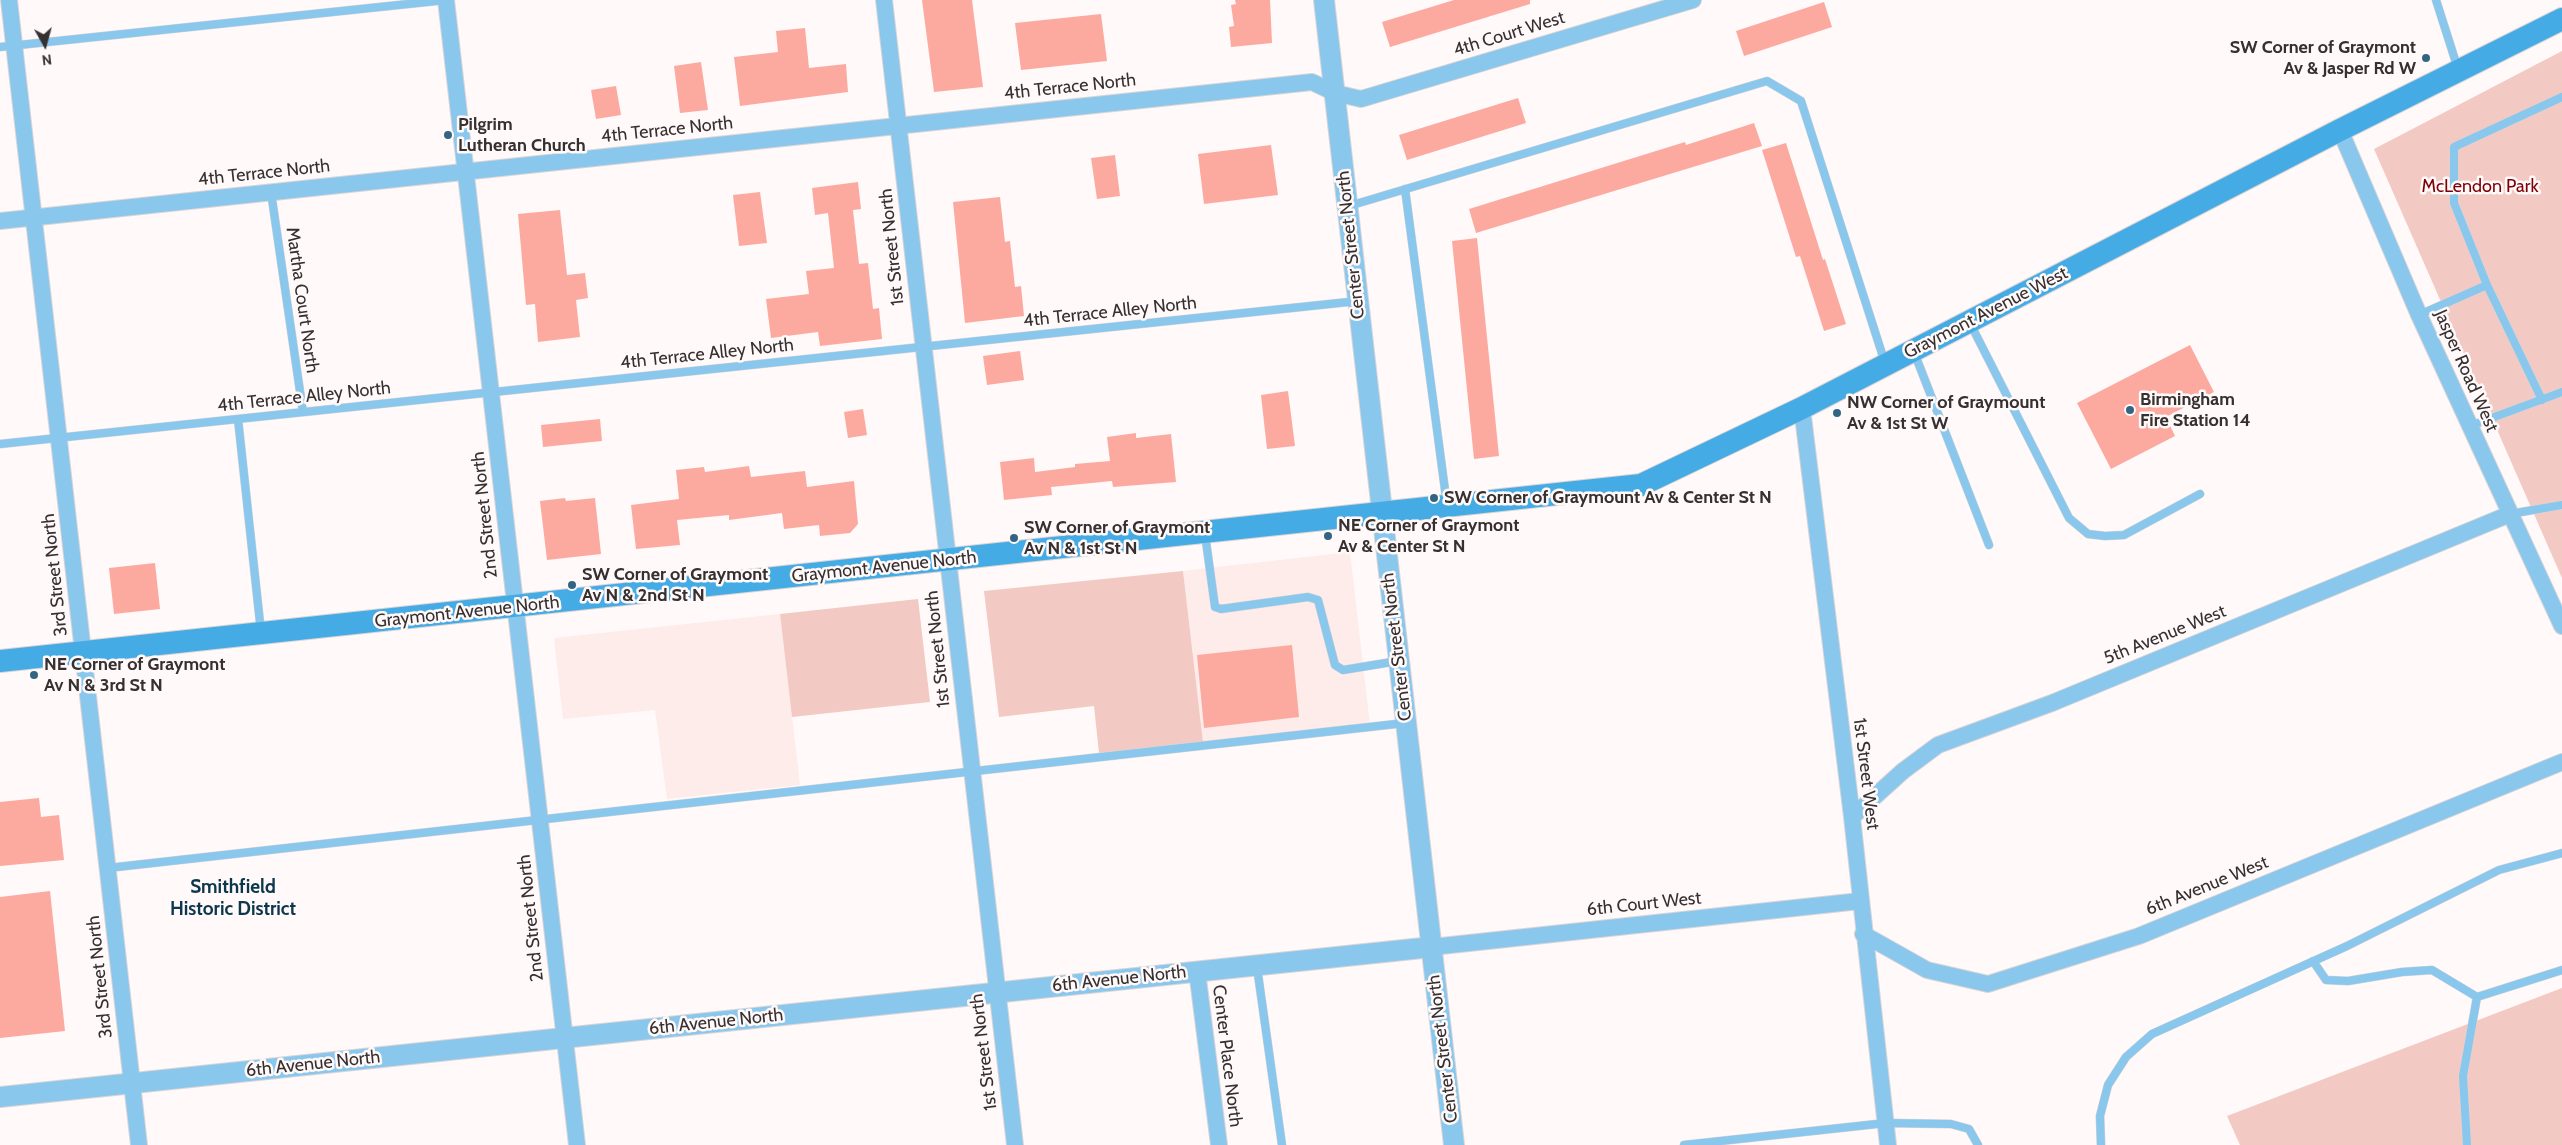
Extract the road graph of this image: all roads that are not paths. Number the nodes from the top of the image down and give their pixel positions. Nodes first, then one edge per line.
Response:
1 (10, 0) edge
2 (446, 0) edge
3 (884, 0) edge
4 (1324, 0) edge
5 (1693, 0) edge
6 (2436, 0) edge
7 (2562, 19) edge
8 (7, 46) edge
9 (2459, 71) junction
10 (1335, 94) junction
11 (2562, 97) edge
12 (899, 126) junction
13 (2340, 130) junction
14 (466, 171) junction
15 (1405, 189) junction
16 (271, 192) junction
17 (1347, 207) junction
18 (34, 217) junction
19 (0, 221) edge
20 (2488, 285) junction
21 (1358, 301) junction
22 (2419, 315) junction
23 (1969, 321) junction
24 (924, 347) junction
25 (1913, 350) junction
26 (1886, 365) junction
27 (491, 392) junction
28 (2562, 392) edge
29 (2542, 400) junction
30 (1802, 408) junction
31 (303, 412) junction
32 (238, 419) junction
33 (2469, 426) junction
34 (59, 437) junction
35 (0, 444) edge
36 (2200, 494) dead end
37 (2562, 505) edge
38 (1447, 507) junction
39 (1381, 514) junction
40 (2510, 514) junction
41 (1205, 533) junction
42 (1989, 546) dead end
43 (948, 560) junction
44 (516, 606) junction
45 (2562, 626) edge
46 (262, 634) junction
47 (84, 652) junction
48 (1398, 660) junction
49 (0, 661) edge
50 (1406, 723) junction
51 (2562, 762) edge
52 (972, 770) junction
53 (1852, 817) junction
54 (540, 819) junction
55 (2562, 854) edge
56 (108, 868) junction
57 (1860, 901) junction
58 (1863, 934) junction
59 (1432, 947) junction
60 (2314, 961) junction
61 (1257, 965) junction
62 (2562, 970) edge
63 (1197, 971) junction
64 (997, 992) junction
65 (2477, 997) junction
66 (565, 1038) junction
67 (132, 1083) junction
68 (0, 1097) edge
69 (1886, 1123) junction
70 (139, 1145) edge
71 (577, 1145) edge
72 (1015, 1145) edge
73 (1218, 1145) edge
74 (1282, 1145) edge
75 (1454, 1145) edge
76 (1684, 1145) edge
77 (1888, 1145) edge
78 (1978, 1145) edge
79 (2101, 1145) edge
80 (2467, 1145) edge

1 - 8 street, 3rd Street North
2 - 8 lane
2 - 14 street, 2nd Street North
3 - 12 street, 1st Street North
4 - 10 street, Center Street North
5 - 10 street, 4th Court West
6 - 9 lane
7 - 9 main road, Graymont Avenue West
8 - 18 street, 3rd Street North
9 - 13 main road, Graymont Avenue West
10 - 12 street, 4th Terrace North
10 - 17 street, Center Street North
11 - 20 lane
12 - 14 street, 4th Terrace North
12 - 24 street, 1st Street North
13 - 22 street, Jasper Road West
13 - 23 main road, Graymont Avenue West
14 - 16 street, 4th Terrace North
14 - 27 street, 2nd Street North
15 - 17 lane
15 - 26 lane
15 - 38 lane
16 - 18 street, 4th Terrace North
16 - 31 lane, Martha Court North
17 - 21 street, Center Street North
18 - 19 street, 4th Terrace North
18 - 34 street, 3rd Street North
20 - 22 lane
20 - 29 lane
21 - 24 lane, 4th Terrace Alley North
21 - 39 street, Center Street North
22 - 33 street, Jasper Road West
23 - 25 main road, Graymont Avenue West
23 - 36 lane
24 - 27 lane, 4th Terrace Alley North
24 - 43 street, 1st Street North
25 - 26 main road, Graymont Avenue West
25 - 42 lane
26 - 30 main road, Graymont Avenue West
27 - 31 lane, 4th Terrace Alley North
27 - 44 street, 2nd Street North
28 - 29 lane
29 - 33 lane
30 - 38 main road, Graymont Avenue West
30 - 53 street, 1st Street West
31 - 32 lane, 4th Terrace Alley North
32 - 34 lane, 4th Terrace Alley North
32 - 46 lane
33 - 40 street, Jasper Road West
34 - 35 lane, 4th Terrace Alley North
34 - 47 street, 3rd Street North
37 - 40 lane
38 - 39 main road, Graymont Avenue West
39 - 41 main road, Graymont Avenue North
39 - 48 street, Center Street North
40 - 45 street, Jasper Road West
40 - 53 street, 5th Avenue West
41 - 43 main road, Graymont Avenue North
41 - 48 lane
43 - 44 main road, Graymont Avenue North
43 - 52 street, 1st Street North
44 - 46 main road, Graymont Avenue North
44 - 54 street, 2nd Street North
46 - 47 main road, Graymont Avenue North
47 - 49 main road, Graymont Avenue North
47 - 56 street, 3rd Street North
48 - 50 street, Center Street North
50 - 52 lane
50 - 59 street, Center Street North
51 - 58 street, 6th Avenue West
52 - 54 lane
52 - 64 street, 1st Street North
53 - 57 street, 1st Street West
54 - 56 lane
54 - 66 street, 2nd Street North
55 - 60 lane
56 - 67 street, 3rd Street North
57 - 58 street, 1st Street West
57 - 59 street, 6th Court West
58 - 69 street, 1st Street West
59 - 61 street, 6th Avenue North
59 - 75 street, Center Street North
60 - 65 lane
60 - 79 lane
61 - 63 street, 6th Avenue North
61 - 74 lane
62 - 65 lane
63 - 64 street, 6th Avenue North
63 - 73 street, Center Place North
64 - 66 street, 6th Avenue North
64 - 72 street, 1st Street North
65 - 80 lane
66 - 67 street, 6th Avenue North
66 - 71 street, 2nd Street North
67 - 68 street, 6th Avenue North
67 - 70 street, 3rd Street North
69 - 76 lane
69 - 77 street, 1st Street West
69 - 78 lane

